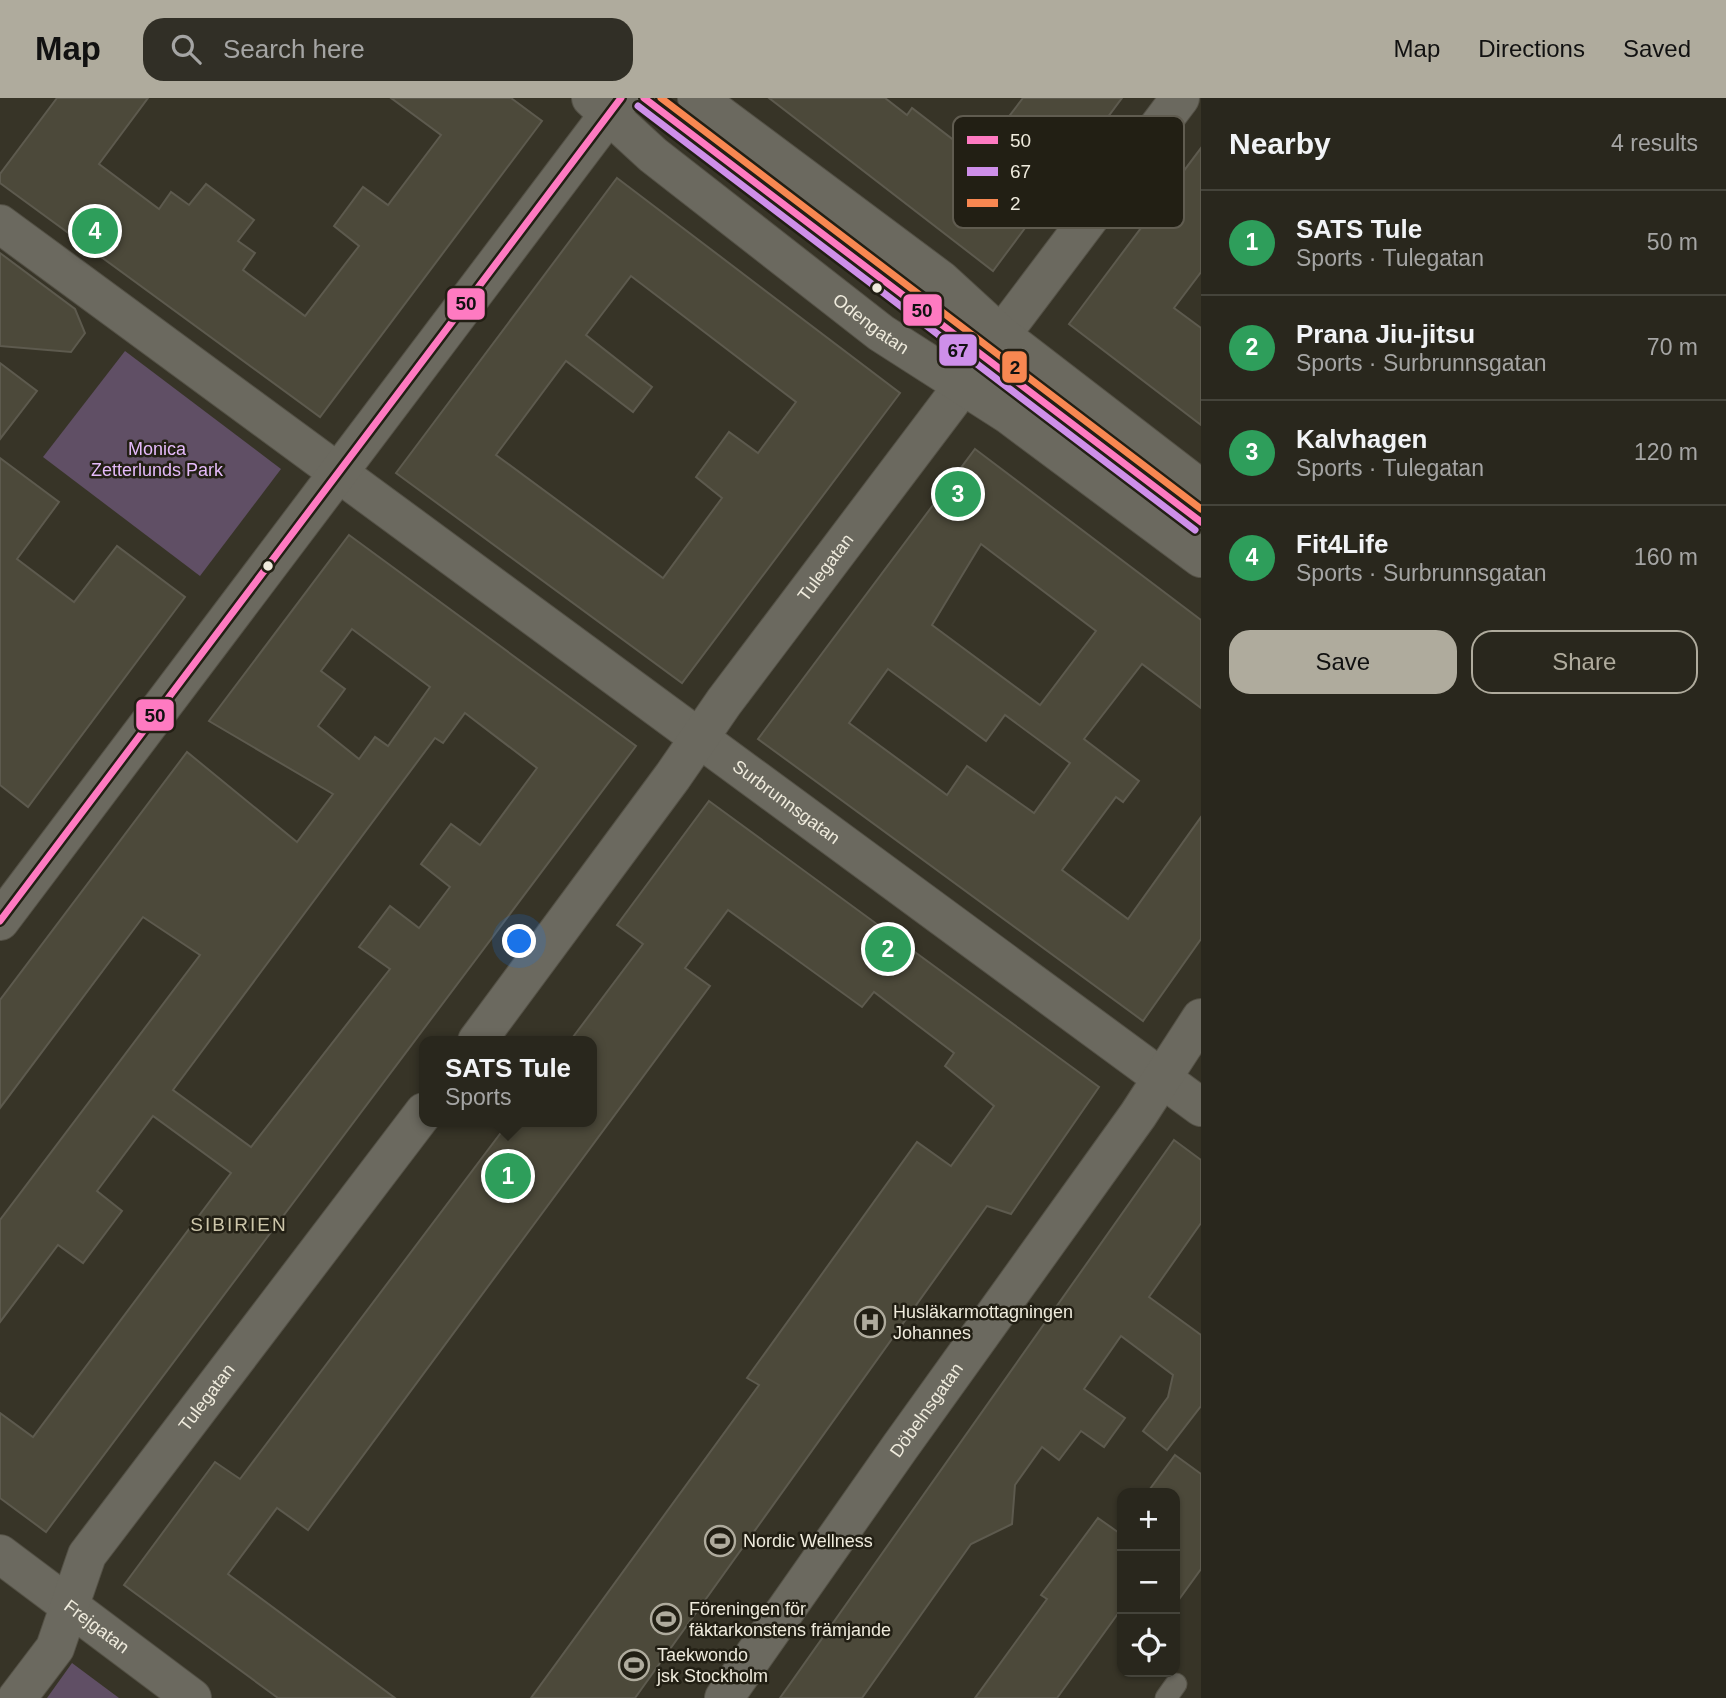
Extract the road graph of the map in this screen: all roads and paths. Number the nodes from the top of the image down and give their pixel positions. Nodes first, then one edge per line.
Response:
1 (644, 98) edge
2 (697, 98) edge
3 (1180, 98) edge
4 (607, 103) edge
5 (1166, 116) edge
6 (0, 224) edge
7 (1081, 228) edge
8 (982, 359) junction
9 (338, 473) junction
10 (1201, 489) edge
11 (1201, 522) edge
12 (1201, 558) edge
13 (699, 738) junction
14 (0, 921) edge
15 (1201, 1018) edge
16 (481, 1036) edge
17 (1163, 1079) junction
18 (1201, 1107) edge
19 (419, 1119) edge
20 (0, 1554) edge
21 (70, 1605) junction
22 (17, 1698) edge
23 (192, 1698) edge
24 (724, 1698) edge

1 - 8 lane, Odengatan
2 - 8 street, Odengatan
3 - 5 street, Tulegatan
4 - 8 street, Odengatan
4 - 9 street
6 - 9 street, Surbrunnsgatan
7 - 8 street, Tulegatan
8 - 10 street, Odengatan
8 - 11 lane, Odengatan
8 - 12 street, Odengatan
8 - 13 street, Tulegatan
9 - 13 street, Surbrunnsgatan
9 - 14 street
13 - 16 street, Tulegatan
13 - 17 street, Surbrunnsgatan
15 - 17 street, Döbelnsgatan
17 - 18 street, Surbrunnsgatan
17 - 24 street, Döbelnsgatan
19 - 21 street, Tulegatan
20 - 21 street, Frejgatan
21 - 22 street, Tulegatan
21 - 23 street, Frejgatan

